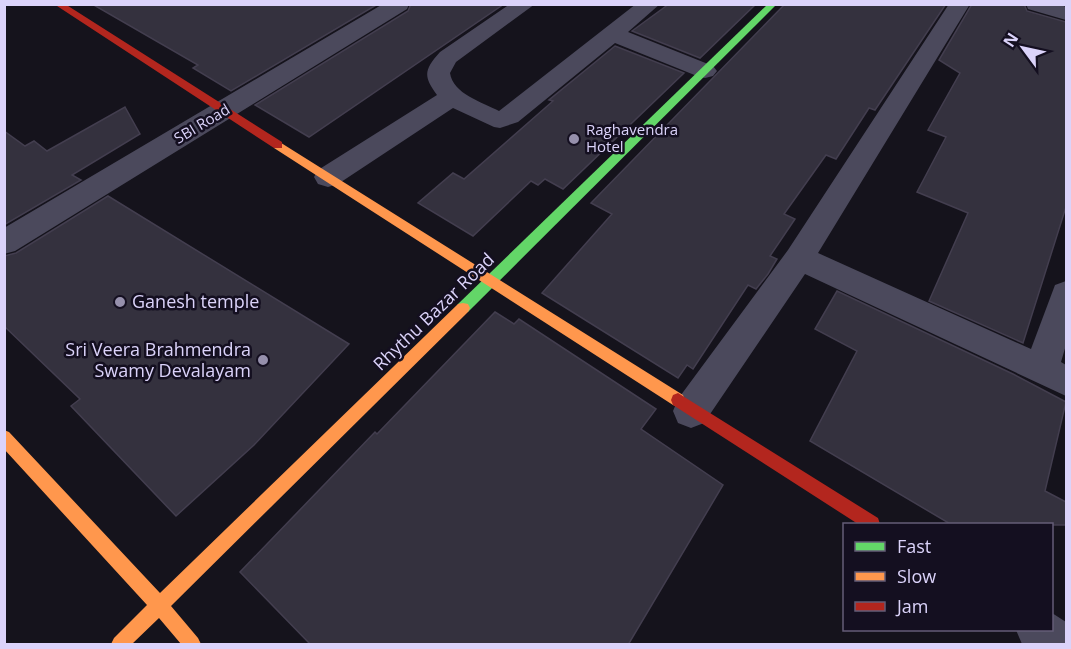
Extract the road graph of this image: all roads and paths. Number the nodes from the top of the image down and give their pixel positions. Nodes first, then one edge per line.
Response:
1 (58, 4) edge
2 (525, 4) edge
3 (650, 4) edge
4 (773, 4) edge
5 (960, 4) edge
6 (1035, 4) edge
7 (389, 6) edge
8 (1066, 14) edge
9 (613, 34) junction
10 (705, 71) junction
11 (452, 97) junction
12 (223, 111) junction
13 (328, 177) junction
14 (4, 243) edge
15 (799, 258) junction
16 (491, 282) junction
17 (1066, 294) edge
18 (1054, 375) edge
19 (691, 411) junction
20 (4, 437) edge
21 (869, 523) edge
22 (160, 606) junction
23 (1040, 631) edge
24 (120, 645) edge
25 (192, 645) edge
26 (1062, 645) edge

1 - 12 street
2 - 11 street
3 - 9 street
4 - 10 street, Rhythu Bazar Road
5 - 15 street
6 - 8 street
7 - 12 street, SBI Road
9 - 10 street
9 - 11 street
10 - 16 street, Rhythu Bazar Road
11 - 13 street
12 - 13 street
12 - 14 street, SBI Road
13 - 16 street
15 - 18 street
15 - 19 street
16 - 19 street
16 - 22 street, Rhythu Bazar Road
17 - 18 street
19 - 21 street
20 - 22 street
22 - 24 street, Rhythu Bazar Road
22 - 25 street
23 - 26 street

